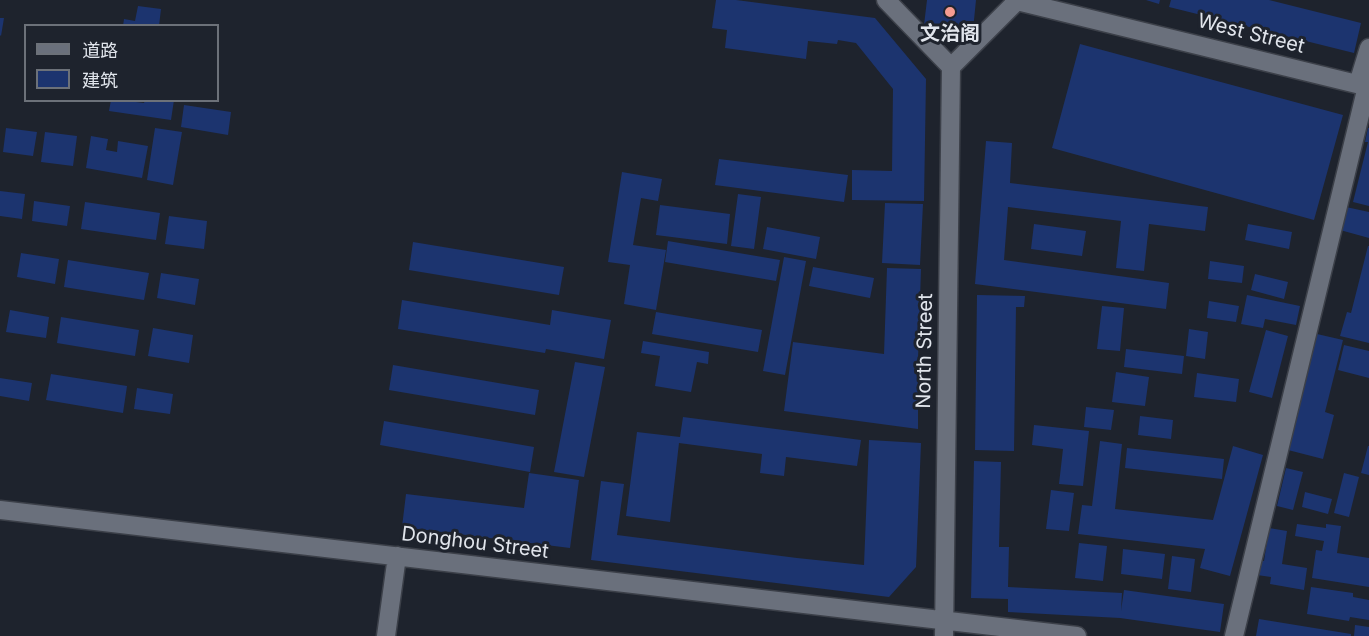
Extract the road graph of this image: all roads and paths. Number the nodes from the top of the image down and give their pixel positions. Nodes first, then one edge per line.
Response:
1 (884, 0) edge
2 (1016, 1) edge
3 (1369, 48) edge
4 (951, 67) junction
5 (1365, 86) edge
6 (0, 510) edge
7 (397, 556) junction
8 (944, 628) edge
9 (387, 636) edge
10 (1077, 636) edge
11 (1234, 636) edge

1 - 4 street
2 - 4 street
2 - 5 street, West Street
3 - 5 street
4 - 8 street, North Street
5 - 11 street
6 - 7 street, Donghou Street
7 - 8 street, Donghou Street
7 - 9 street
8 - 10 street, Donghou Street

